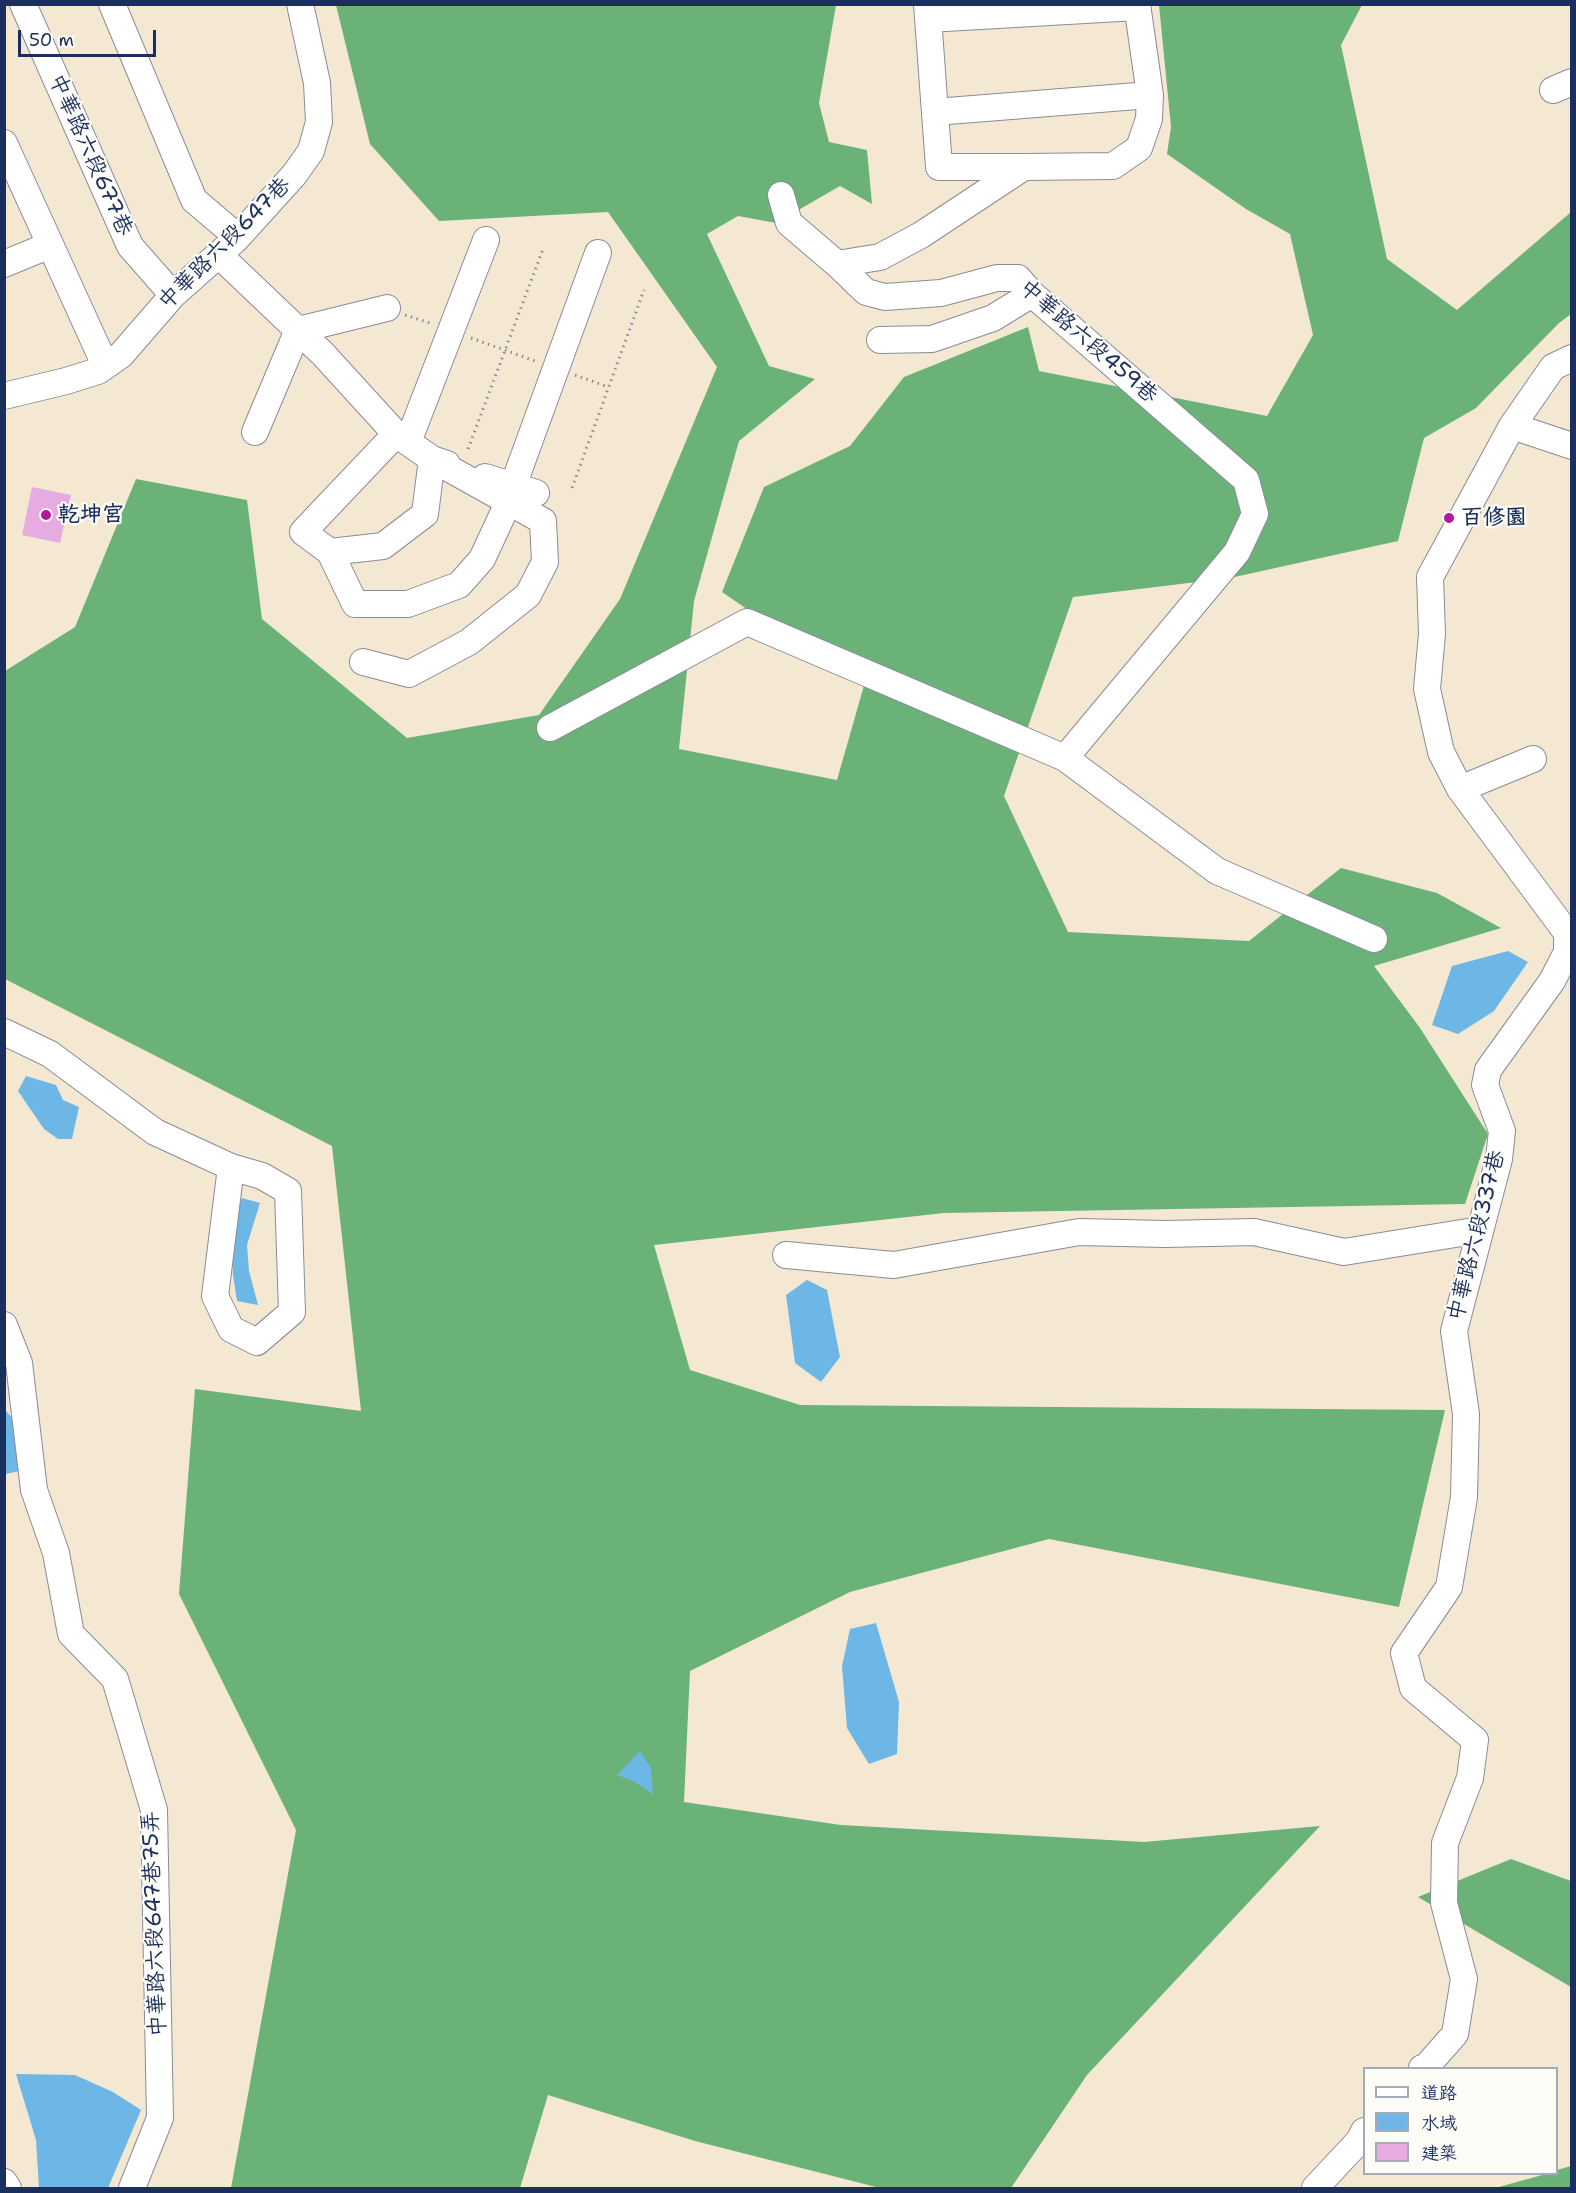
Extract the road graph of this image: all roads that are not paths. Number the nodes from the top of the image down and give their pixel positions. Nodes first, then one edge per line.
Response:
1 (23, 4) edge
2 (112, 4) edge
3 (300, 4) edge
4 (1137, 6) edge
5 (928, 12) edge
6 (1150, 95) junction
7 (935, 112) junction
8 (4, 143) edge
9 (1024, 167) junction
10 (781, 195) dead end
11 (486, 240) dead end
12 (50, 245) junction
13 (228, 247) junction
14 (598, 254) dead end
15 (4, 264) edge
16 (837, 264) junction
17 (1032, 294) junction
18 (173, 295) junction
19 (387, 308) road end
20 (298, 330) junction
21 (880, 340) dead end
22 (1572, 358) edge
23 (105, 365) junction
24 (8, 394) edge
25 (1512, 426) junction
26 (255, 432) dead end
27 (402, 438) junction
28 (1572, 446) edge
29 (432, 459) junction
30 (519, 494) junction
31 (330, 552) junction
32 (363, 662) dead end
33 (550, 728) dead end
34 (1065, 758) junction
35 (1533, 759) dead end
36 (1460, 789) junction
37 (1374, 939) dead end
38 (1569, 955) edge
39 (4, 1032) edge
40 (231, 1167) junction
41 (1480, 1230) junction
42 (786, 1256) dead end
43 (4, 1325) edge
44 (1426, 2067) edge
45 (1363, 2134) edge
46 (4, 2182) edge
47 (8, 2188) edge
48 (132, 2188) edge
49 (1315, 2188) edge

1 - 18 street, 中華路六段677巷
2 - 13 street
3 - 13 street, 中華路六段647巷
4 - 5 street
4 - 6 street
5 - 7 street
6 - 7 street
6 - 9 street
7 - 9 street
8 - 12 street
9 - 16 street
10 - 16 street, 中華路六段459巷
11 - 27 street
12 - 15 street
12 - 23 street
13 - 18 street, 中華路六段647巷
13 - 20 street
14 - 30 street
16 - 17 street, 中華路六段459巷
17 - 21 street
17 - 34 street, 中華路六段459巷
18 - 23 street, 中華路六段647巷
19 - 20 street
20 - 26 street
20 - 27 street
22 - 25 street, 中華路六段337巷
23 - 24 street, 中華路六段647巷
25 - 28 street
25 - 36 street, 中華路六段337巷
27 - 29 street
27 - 31 street
29 - 30 street
29 - 31 street
30 - 31 street
30 - 32 street
33 - 34 street
34 - 37 street
35 - 36 street
36 - 38 street, 中華路六段337巷
38 - 41 street, 中華路六段337巷
39 - 40 street
40 - 40 street
41 - 42 street
41 - 44 street, 中華路六段337巷
43 - 48 street, 中華路六段647巷75弄
45 - 49 street
46 - 47 street

